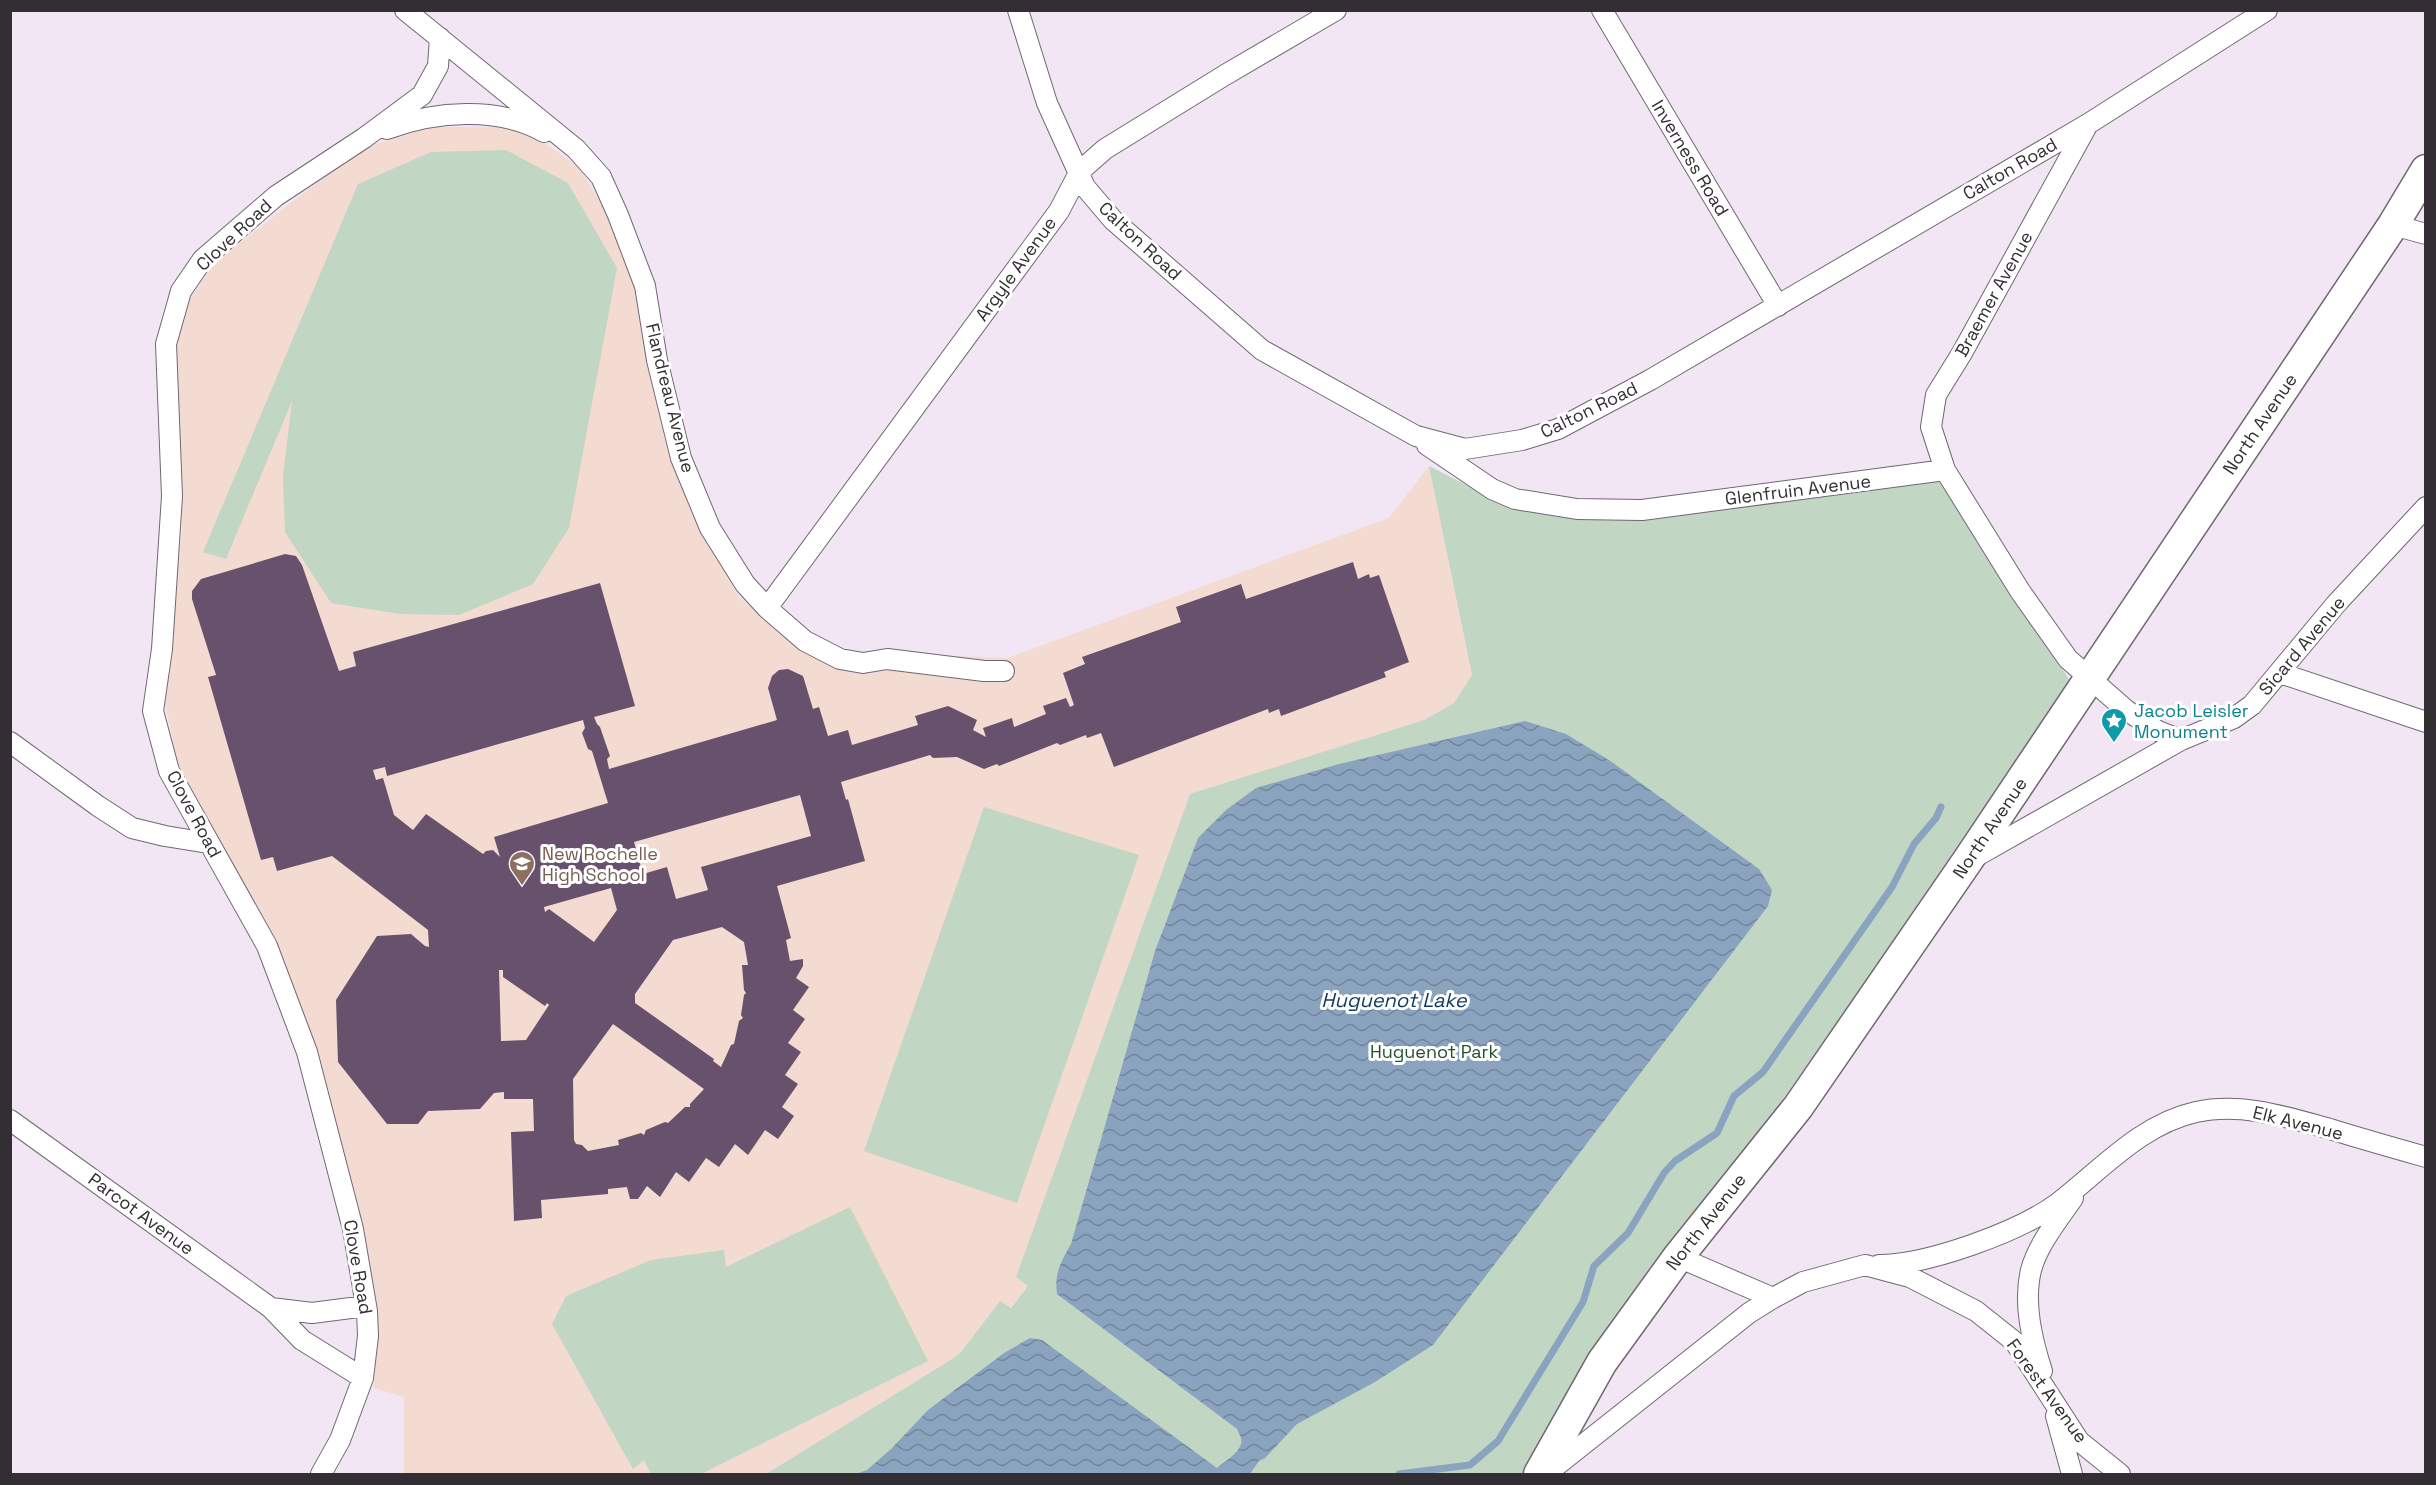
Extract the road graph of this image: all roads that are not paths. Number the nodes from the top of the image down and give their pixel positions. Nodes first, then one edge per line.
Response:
1 (405, 10) edge
2 (1018, 10) edge
3 (1336, 10) edge
4 (1602, 10) edge
5 (2267, 10) edge
6 (440, 38) junction
7 (2088, 124) junction
8 (364, 138) junction
9 (576, 149) junction
10 (2426, 170) edge
11 (1080, 171) junction
12 (2393, 225) junction
13 (2426, 234) edge
14 (1778, 306) junction
15 (1416, 436) junction
16 (1945, 471) junction
17 (2426, 507) edge
18 (767, 608) junction
19 (1004, 671) dead end
20 (2280, 673) junction
21 (2089, 680) junction
22 (2426, 722) edge
23 (2181, 740) junction
24 (10, 742) edge
25 (208, 843) junction
26 (1968, 860) junction
27 (10, 1120) edge
28 (2426, 1157) edge
29 (2083, 1183) junction
30 (1678, 1257) junction
31 (1865, 1265) junction
32 (1773, 1298) junction
33 (366, 1306) junction
34 (271, 1308) junction
35 (363, 1378) junction
36 (2050, 1396) junction
37 (321, 1474) edge
38 (1539, 1474) edge
39 (1546, 1474) edge
40 (2072, 1474) edge
41 (2120, 1474) edge

1 - 6 street, Flandreau Avenue
2 - 11 street, Calton Road
3 - 11 street, Argyle Avenue
4 - 14 street, Inverness Road
5 - 7 street, Calton Road
6 - 8 street, Clove Road
6 - 9 street, Flandreau Avenue
7 - 14 street, Calton Road
7 - 16 street, Braemer Avenue
8 - 9 street, Clove Road
8 - 25 street, Clove Road
9 - 18 street, Flandreau Avenue
10 - 12 main road, North Avenue
11 - 15 street, Calton Road
11 - 18 street, Argyle Avenue
12 - 13 street
12 - 21 main road, North Avenue
14 - 15 street, Calton Road
15 - 16 street, Glenfruin Avenue
16 - 21 street
17 - 20 street, Sicard Avenue
18 - 19 street, Flandreau Avenue
20 - 22 street
20 - 23 street, Sicard Avenue
21 - 23 street
21 - 26 main road, North Avenue
23 - 26 street, Sicard Avenue
24 - 25 street
25 - 33 street, Clove Road
26 - 30 main road, North Avenue
27 - 34 street, Parcot Avenue
28 - 29 street, Elk Avenue
29 - 31 street, Elk Avenue
29 - 36 street, Elk Avenue
30 - 32 street
30 - 38 main road, North Avenue
31 - 32 street, Forest Avenue
31 - 36 street, Forest Avenue
32 - 39 street, Forest Avenue
33 - 34 street, Parcot Avenue
33 - 35 street, Clove Road
34 - 35 street, Parcot Avenue
35 - 37 street, Clove Road
36 - 40 street
36 - 41 street, Forest Avenue

